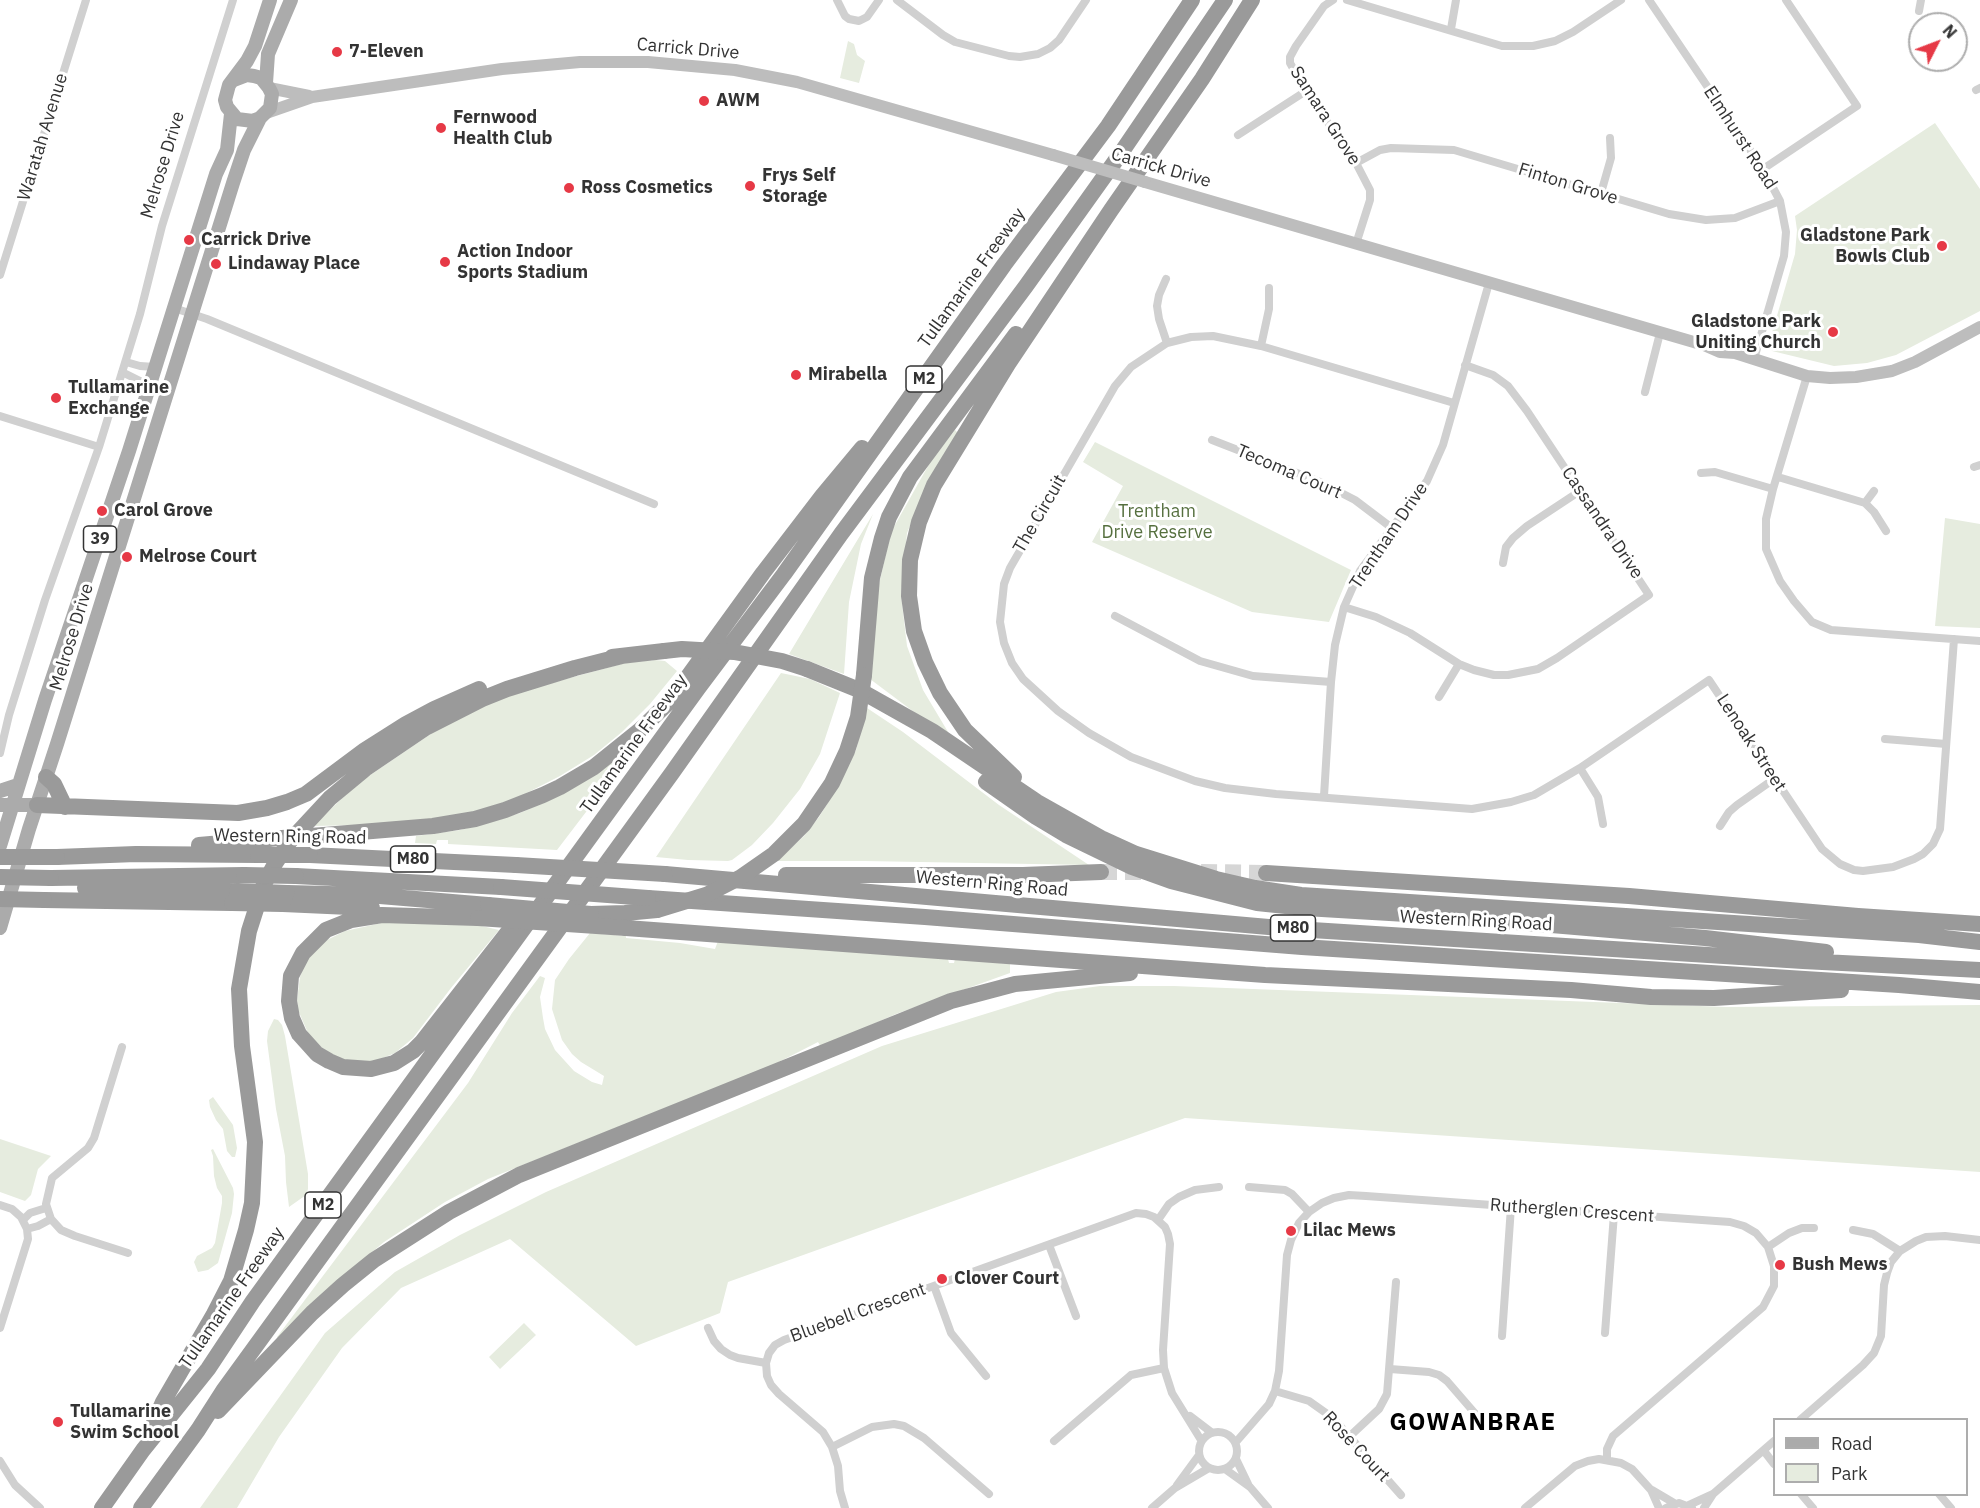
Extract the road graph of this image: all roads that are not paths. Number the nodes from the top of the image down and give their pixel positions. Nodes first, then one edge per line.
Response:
1 (87, 0) edge
2 (233, 0) edge
3 (270, 0) edge
4 (291, 0) edge
5 (837, 0) edge
6 (879, 0) edge
7 (897, 0) edge
8 (1086, 0) edge
9 (1192, 0) edge
10 (1225, 0) edge
11 (1252, 0) edge
12 (1333, 0) edge
13 (1347, 0) edge
14 (1456, 0) edge
15 (1622, 0) edge
16 (1649, 0) edge
17 (1786, 0) edge
18 (1921, 0) edge
19 (1919, 11) dead end
20 (1451, 29) junction
21 (234, 80) junction
22 (268, 85) junction
23 (1306, 91) junction
24 (312, 96) junction
25 (231, 114) junction
26 (263, 116) junction
27 (1238, 135) dead end
28 (1610, 138) dead end
29 (1356, 163) junction
30 (1763, 169) junction
31 (1601, 193) junction
32 (1780, 201) junction
33 (1111, 210) junction
34 (1356, 244) junction
35 (1004, 265) junction
36 (0, 275) edge
37 (1166, 279) dead end
38 (1489, 283) junction
39 (1269, 288) dead end
40 (174, 308) junction
41 (192, 315) junction
42 (1980, 327) edge
43 (1660, 333) junction
44 (1167, 344) junction
45 (1261, 346) junction
46 (1754, 359) junction
47 (126, 362) junction
48 (1465, 365) junction
49 (155, 367) junction
50 (122, 372) junction
51 (1808, 376) junction
52 (150, 386) junction
53 (1645, 392) dead end
54 (1454, 404) junction
55 (0, 416) edge
56 (1212, 440) dead end
57 (99, 447) junction
58 (1701, 473) dead end
59 (1778, 477) junction
60 (1773, 489) junction
61 (1580, 491) junction
62 (1874, 491) dead end
63 (1865, 503) junction
64 (654, 504) dead end
65 (1392, 528) junction
66 (1886, 531) dead end
67 (99, 541) junction
68 (119, 547) junction
69 (1503, 563) dead end
70 (1344, 607) junction
71 (1115, 616) dead end
72 (1954, 639) junction
73 (1980, 641) edge
74 (622, 656) junction
75 (1459, 664) junction
76 (1331, 682) junction
77 (699, 687) junction
78 (1439, 697) dead end
79 (890, 708) junction
80 (1885, 739) dead end
81 (1946, 744) junction
82 (0, 753) edge
83 (1580, 768) junction
84 (46, 777) junction
85 (1774, 779) junction
86 (18, 785) junction
87 (0, 790) edge
88 (1324, 796) junction
89 (6, 805) edge
90 (37, 805) junction
91 (64, 807) junction
92 (1069, 820) junction
93 (1603, 824) dead end
94 (1720, 826) dead end
95 (3, 828) edge
96 (28, 829) junction
97 (0, 846) edge
98 (136, 854) junction
99 (0, 857) edge
100 (1101, 872) tunnel mouth
101 (1266, 873) tunnel mouth
102 (665, 874) junction
103 (0, 877) edge
104 (0, 886) edge
105 (48, 888) junction
106 (0, 899) edge
107 (483, 911) junction
108 (1980, 924) edge
109 (0, 928) edge
110 (1919, 934) junction
111 (1980, 935) edge
112 (1980, 942) edge
113 (1922, 966) junction
114 (1980, 970) edge
115 (1213, 971) junction
116 (1899, 985) junction
117 (1980, 992) edge
118 (122, 1047) dead end
119 (1219, 1187) dead end
120 (1249, 1187) dead end
121 (0, 1205) edge
122 (1511, 1207) junction
123 (46, 1208) junction
124 (1309, 1212) junction
125 (1614, 1214) junction
126 (51, 1219) junction
127 (1158, 1220) junction
128 (25, 1224) junction
129 (1814, 1228) dead end
130 (1853, 1230) dead end
131 (1980, 1240) edge
132 (1049, 1245) junction
133 (1767, 1247) junction
134 (1900, 1251) junction
135 (128, 1253) dead end
136 (1396, 1282) dead end
137 (934, 1286) junction
138 (1076, 1316) dead end
139 (0, 1328) edge
140 (708, 1328) dead end
141 (1605, 1333) dead end
142 (1502, 1336) dead end
143 (766, 1363) junction
144 (1164, 1368) junction
145 (1390, 1369) junction
146 (986, 1376) dead end
147 (1275, 1391) junction
148 (1183, 1409) junction
149 (1479, 1418) dead end
150 (1801, 1418) edge
151 (1252, 1422) junction
152 (198, 1430) junction
153 (1211, 1432) junction
154 (1229, 1434) junction
155 (1350, 1436) junction
156 (1202, 1440) junction
157 (1054, 1441) dead end
158 (1236, 1442) junction
159 (1773, 1443) edge
160 (832, 1446) junction
161 (143, 1450) junction
162 (1764, 1451) junction
163 (1199, 1455) junction
164 (1236, 1459) junction
165 (1607, 1459) junction
166 (0, 1461) edge
167 (1773, 1463) edge
168 (1209, 1468) junction
169 (1225, 1469) junction
170 (1175, 1488) junction
171 (1250, 1488) junction
172 (1652, 1490) junction
173 (840, 1491) junction
174 (989, 1494) dead end
175 (1713, 1494) junction
176 (1401, 1495) dead end
177 (1803, 1496) edge
178 (1941, 1496) edge
179 (1670, 1506) edge
180 (1691, 1507) edge
181 (40, 1508) edge
182 (102, 1508) edge
183 (141, 1508) edge
184 (838, 1508) edge
185 (845, 1508) edge
186 (1152, 1508) edge
187 (1268, 1508) edge
188 (1525, 1508) edge
189 (1659, 1508) edge
190 (1704, 1508) edge
191 (1813, 1508) edge
192 (1951, 1508) edge

1 - 36 street, Waratah Avenue
2 - 47 street, Melrose Drive
3 - 21 main road, 39
4 - 22 main road, 39
5 - 6 street
7 - 8 street
9 - 35 highway, Tullamarine Freeway / M2
10 - 152 highway, M2
11 - 33 highway
12 - 23 street, Samara Grove
13 - 20 street
14 - 20 street
15 - 20 street
16 - 30 street, Elmhurst Road
17 - 30 street
18 - 19 street
21 - 22 main road
21 - 25 main road, 39
22 - 24 street, Carrick Drive
22 - 26 main road, 39
23 - 27 street
23 - 29 street, Samara Grove
24 - 26 street, Carrick Drive
24 - 34 street, Carrick Drive, bridge
25 - 26 main road
25 - 40 main road, Melrose Drive / 39
26 - 41 main road, Melrose Drive / 39
28 - 31 street
29 - 31 street, Finton Grove
29 - 34 street, Samara Grove
30 - 32 street, Elmhurst Road
31 - 32 street, Finton Grove
32 - 46 street, Elmhurst Road
33 - 92 highway
33 - 107 highway, bridge
34 - 38 street, Carrick Drive
35 - 77 highway, Tullamarine Freeway / M2
35 - 98 highway, bridge
37 - 44 street
38 - 43 street, Carrick Drive
38 - 48 street, Trentham Drive
39 - 45 street
40 - 41 street
40 - 49 main road, Melrose Drive / 39
41 - 64 street
41 - 68 main road, Melrose Drive / 39
42 - 51 street, Carrick Drive
43 - 46 street, Carrick Drive
43 - 53 street
44 - 45 street, The Circuit
44 - 88 street, The Circuit
45 - 54 street, The Circuit
46 - 51 street, Carrick Drive
47 - 49 street
47 - 50 street, Melrose Drive
48 - 54 street, Trentham Drive
48 - 61 street, Cassandra Drive
49 - 52 main road, Melrose Drive / 39
50 - 52 street
50 - 57 street, Melrose Drive
51 - 59 street
52 - 67 main road, Melrose Drive / 39
54 - 65 street, Trentham Drive
55 - 57 street
56 - 65 street, Tecoma Court
57 - 82 street, Melrose Drive
58 - 60 street
59 - 60 street
59 - 63 street
60 - 72 street
61 - 69 street
61 - 75 street, Cassandra Drive
62 - 63 street
63 - 66 street
65 - 70 street, Trentham Drive
67 - 68 main road
67 - 86 main road, Melrose Drive / 39
68 - 84 main road, Melrose Drive / 39
70 - 75 street, Cassandra Drive
70 - 76 street, Trentham Drive
71 - 76 street
72 - 73 street
72 - 81 street, Lenoak Street
74 - 79 highway, bridge
74 - 91 highway
74 - 161 highway
75 - 78 street
76 - 88 street, Trentham Drive
77 - 107 highway
77 - 161 highway, Tullamarine Freeway / M2
79 - 92 highway
79 - 113 highway
80 - 81 street
81 - 85 street, Lenoak Street
83 - 85 street, Lenoak Street
83 - 88 street, Lenoak Street
83 - 93 street
84 - 90 main road, Melrose Drive / 39
84 - 91 highway
85 - 94 street
86 - 87 main road
86 - 89 main road, Melrose Drive
89 - 90 main road
89 - 95 main road, Melrose Drive
90 - 91 highway
90 - 96 main road, Melrose Drive / 39
92 - 110 highway
95 - 96 main road
95 - 97 main road, Melrose Drive
96 - 109 main road, Melrose Drive
98 - 99 highway, Western Ring Road / M80, bridge
98 - 102 highway, Western Ring Road / M80, bridge
100 - 102 highway
101 - 108 highway
102 - 113 highway, Western Ring Road / M80
103 - 105 highway, Western Ring Road / M80, bridge
104 - 105 highway
105 - 106 highway, bridge
105 - 107 highway, bridge
105 - 116 highway, Western Ring Road / M80, bridge
107 - 115 highway, bridge
110 - 111 highway
110 - 112 highway
113 - 114 highway, Western Ring Road / M80
115 - 116 highway
115 - 152 highway
116 - 117 highway, Western Ring Road / M80
118 - 123 street
119 - 127 street
120 - 124 street
121 - 128 street
122 - 124 street, Rutherglen Crescent
122 - 125 street, Rutherglen Crescent
122 - 142 street
123 - 126 street
123 - 128 street
124 - 147 street
125 - 133 street, Rutherglen Crescent
125 - 141 street
126 - 128 street
126 - 135 street
127 - 132 street, Bluebell Crescent
127 - 144 street
128 - 139 street
129 - 133 street
130 - 134 street
131 - 134 street
132 - 137 street, Bluebell Crescent
132 - 138 street
133 - 165 street
134 - 150 street
136 - 145 street
137 - 143 street, Bluebell Crescent
137 - 146 street
140 - 143 street
143 - 160 street
144 - 148 street
144 - 157 street
145 - 149 street
145 - 155 street
147 - 151 street
147 - 155 street, Rose Court
148 - 153 street
148 - 156 street
151 - 154 street
151 - 158 street
152 - 183 highway, M2
153 - 154 street
153 - 156 street
154 - 158 street
155 - 176 street, Rose Court
156 - 163 street
158 - 164 street
159 - 162 street
160 - 173 street
160 - 174 street
161 - 182 highway, Tullamarine Freeway / M2
162 - 167 street
162 - 175 street
163 - 168 street
163 - 170 street
164 - 169 street
164 - 171 street
165 - 172 street
165 - 188 street
166 - 181 street
168 - 169 street
168 - 170 street
169 - 171 street
170 - 186 street
171 - 187 street
172 - 179 street
172 - 189 street
173 - 184 street
173 - 185 street
175 - 180 street
175 - 190 street
177 - 191 street
178 - 192 street
179 - 180 street

